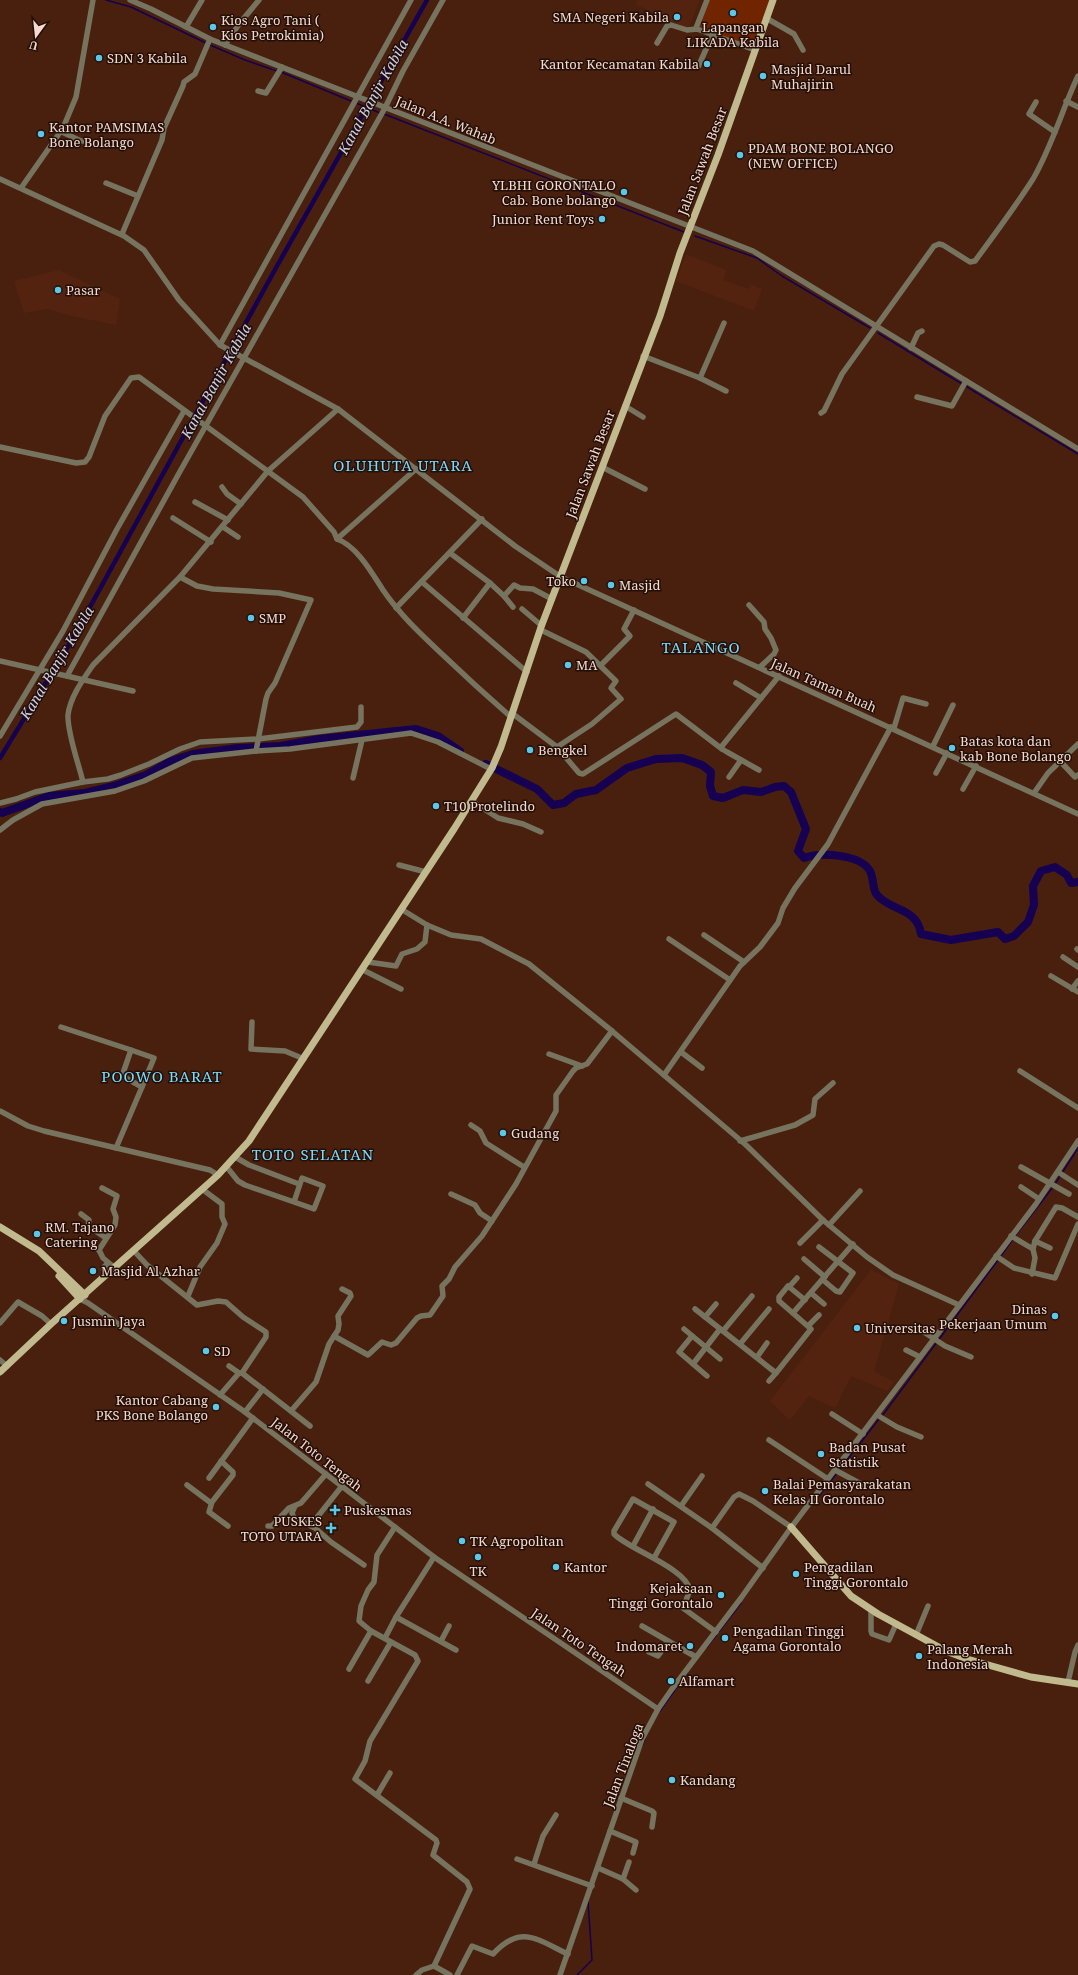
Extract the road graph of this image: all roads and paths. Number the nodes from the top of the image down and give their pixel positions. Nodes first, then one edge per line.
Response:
1 (93, 0) edge
2 (130, 0) edge
3 (202, 0) edge
4 (259, 0) edge
5 (411, 0) edge
6 (443, 0) edge
7 (707, 0) edge
8 (774, 0) edge
9 (141, 2) edge
10 (766, 18) junction
11 (186, 27) junction
12 (696, 28) junction
13 (713, 34) junction
14 (208, 42) junction
15 (657, 43) dead end
16 (224, 45) junction
17 (755, 50) junction
18 (802, 50) dead end
19 (698, 67) dead end
20 (280, 70) junction
21 (1078, 76) edge
22 (258, 92) dead end
23 (360, 98) junction
24 (1066, 101) junction
25 (1036, 102) dead end
26 (384, 107) junction
27 (1078, 107) edge
28 (60, 131) junction
29 (1055, 132) junction
30 (89, 141) dead end
31 (0, 179) edge
32 (106, 183) dead end
33 (21, 188) junction
34 (138, 196) junction
35 (690, 227) junction
36 (122, 234) junction
37 (724, 323) dead end
38 (878, 326) junction
39 (922, 331) dead end
40 (222, 346) junction
41 (911, 348) junction
42 (643, 356) junction
43 (243, 358) junction
44 (700, 378) junction
45 (966, 381) junction
46 (726, 391) dead end
47 (917, 397) dead end
48 (625, 406) junction
49 (338, 409) junction
50 (186, 413) junction
51 (821, 413) dead end
52 (643, 417) dead end
53 (205, 426) junction
54 (0, 448) edge
55 (1078, 449) edge
56 (602, 467) junction
57 (416, 469) junction
58 (268, 471) junction
59 (222, 487) dead end
60 (645, 489) dead end
61 (195, 502) dead end
62 (241, 504) junction
63 (173, 518) dead end
64 (228, 520) junction
65 (482, 520) junction
66 (223, 527) junction
67 (238, 537) dead end
68 (336, 539) junction
69 (211, 542) junction
70 (450, 553) junction
71 (561, 577) junction
72 (180, 578) junction
73 (422, 582) junction
74 (490, 583) junction
75 (504, 596) junction
76 (552, 599) junction
77 (749, 605) dead end
78 (513, 606) dead end
79 (396, 608) junction
80 (522, 609) dead end
81 (634, 610) junction
82 (463, 618) junction
83 (541, 628) junction
84 (0, 661) edge
85 (601, 665) junction
86 (760, 667) junction
87 (40, 670) junction
88 (527, 672) junction
89 (66, 676) junction
90 (779, 676) junction
91 (83, 680) junction
92 (736, 683) dead end
93 (133, 691) dead end
94 (761, 698) junction
95 (926, 704) dead end
96 (953, 705) dead end
97 (361, 707) dead end
98 (512, 716) junction
99 (893, 727) junction
100 (0, 736) edge
101 (258, 740) junction
102 (362, 740) junction
103 (1078, 744) edge
104 (933, 746) junction
105 (557, 747) junction
106 (722, 749) junction
107 (256, 750) junction
108 (948, 753) junction
109 (741, 760) junction
110 (1060, 761) junction
111 (976, 766) junction
112 (491, 769) junction
113 (759, 770) dead end
114 (936, 773) dead end
115 (1078, 775) edge
116 (729, 777) dead end
117 (353, 778) dead end
118 (83, 782) junction
119 (963, 789) dead end
120 (1034, 793) junction
121 (472, 801) junction
122 (0, 803) edge
123 (1078, 814) edge
124 (0, 830) edge
125 (540, 832) dead end
126 (399, 865) dead end
127 (426, 872) junction
128 (401, 909) junction
129 (427, 925) junction
130 (704, 935) dead end
131 (669, 939) dead end
132 (1063, 957) dead end
133 (368, 962) junction
134 (744, 962) junction
135 (1078, 967) edge
136 (363, 970) junction
137 (1051, 976) dead end
138 (730, 980) junction
139 (1078, 981) edge
140 (401, 989) dead end
141 (1072, 989) junction
142 (1078, 992) edge
143 (252, 1022) dead end
144 (61, 1027) dead end
145 (612, 1031) junction
146 (131, 1050) junction
147 (680, 1052) junction
148 (550, 1054) dead end
149 (304, 1059) junction
150 (582, 1067) junction
151 (702, 1068) dead end
152 (1020, 1071) dead end
153 (664, 1076) junction
154 (832, 1083) dead end
155 (142, 1087) junction
156 (1078, 1108) edge
157 (0, 1111) edge
158 (471, 1125) dead end
159 (740, 1140) junction
160 (1078, 1141) edge
161 (116, 1148) junction
162 (235, 1157) junction
163 (226, 1166) junction
164 (524, 1167) junction
165 (1021, 1167) dead end
166 (1061, 1174) junction
167 (218, 1175) junction
168 (299, 1184) junction
169 (1053, 1184) junction
170 (1078, 1185) edge
171 (1020, 1187) dead end
172 (102, 1188) dead end
173 (202, 1189) junction
174 (860, 1191) dead end
175 (451, 1194) dead end
176 (1069, 1194) dead end
177 (1039, 1199) junction
178 (294, 1202) junction
179 (81, 1214) dead end
180 (1078, 1217) edge
181 (823, 1220) junction
182 (492, 1221) junction
183 (1078, 1224) edge
184 (829, 1225) junction
185 (0, 1227) edge
186 (0, 1232) edge
187 (1011, 1236) junction
188 (106, 1238) junction
189 (1035, 1241) junction
190 (86, 1242) dead end
191 (800, 1243) dead end
192 (853, 1244) junction
193 (819, 1247) dead end
194 (1050, 1248) dead end
195 (34, 1250) junction
196 (99, 1250) junction
197 (1032, 1250) junction
198 (134, 1251) junction
199 (998, 1257) junction
200 (804, 1259) dead end
201 (838, 1261) junction
202 (108, 1263) junction
203 (115, 1268) junction
204 (1032, 1274) junction
205 (107, 1275) junction
206 (796, 1278) dead end
207 (824, 1279) junction
208 (789, 1286) junction
209 (342, 1289) dead end
210 (811, 1293) junction
211 (188, 1296) junction
212 (752, 1296) dead end
213 (82, 1297) junction
214 (805, 1300) junction
215 (716, 1304) dead end
216 (824, 1304) dead end
217 (959, 1305) junction
218 (695, 1309) dead end
219 (769, 1309) dead end
220 (793, 1313) junction
221 (819, 1315) dead end
222 (705, 1317) junction
223 (0, 1323) edge
224 (51, 1324) junction
225 (809, 1325) junction
226 (684, 1329) dead end
227 (721, 1330) junction
228 (921, 1330) dead end
229 (334, 1336) junction
230 (692, 1336) junction
231 (937, 1340) junction
232 (767, 1343) dead end
233 (740, 1344) junction
234 (706, 1347) junction
235 (906, 1350) dead end
236 (757, 1357) junction
237 (920, 1357) junction
238 (971, 1357) dead end
239 (720, 1359) dead end
240 (0, 1360) edge
241 (693, 1364) junction
242 (7, 1366) junction
243 (229, 1366) dead end
244 (0, 1372) edge
245 (240, 1373) junction
246 (776, 1373) junction
247 (707, 1376) dead end
248 (770, 1381) dead end
249 (263, 1389) junction
250 (220, 1395) junction
251 (291, 1411) junction
252 (246, 1412) junction
253 (832, 1414) dead end
254 (880, 1416) junction
255 (253, 1418) junction
256 (310, 1426) dead end
257 (862, 1434) junction
258 (921, 1437) dead end
259 (769, 1440) dead end
260 (221, 1461) junction
261 (837, 1472) junction
262 (326, 1474) junction
263 (702, 1476) dead end
264 (209, 1478) dead end
265 (828, 1479) junction
266 (648, 1484) dead end
267 (187, 1485) dead end
268 (863, 1485) dead end
269 (342, 1486) junction
270 (211, 1503) junction
271 (295, 1506) junction
272 (681, 1506) junction
273 (654, 1509) junction
274 (311, 1525) junction
275 (228, 1526) dead end
276 (268, 1526) dead end
277 (396, 1527) junction
278 (791, 1527) junction
279 (712, 1528) junction
280 (633, 1546) junction
281 (434, 1556) junction
282 (654, 1558) junction
283 (364, 1565) dead end
284 (763, 1568) junction
285 (928, 1606) dead end
286 (871, 1610) junction
287 (396, 1617) junction
288 (896, 1624) junction
289 (450, 1626) dead end
290 (642, 1626) dead end
291 (371, 1631) junction
292 (716, 1632) junction
293 (916, 1635) junction
294 (385, 1638) junction
295 (441, 1641) junction
296 (391, 1642) junction
297 (668, 1642) junction
298 (1078, 1645) edge
299 (456, 1650) dead end
300 (648, 1652) dead end
301 (696, 1657) junction
302 (349, 1669) dead end
303 (368, 1681) dead end
304 (1068, 1682) junction
305 (1078, 1684) edge
306 (658, 1709) junction
307 (390, 1773) dead end
308 (377, 1795) junction
309 (621, 1798) junction
310 (556, 1815) dead end
311 (652, 1827) dead end
312 (610, 1831) junction
313 (633, 1853) dead end
314 (517, 1858) dead end
315 (629, 1862) dead end
316 (534, 1864) junction
317 (598, 1868) junction
318 (623, 1879) junction
319 (592, 1886) junction
320 (636, 1890) dead end
321 (568, 1954) junction
322 (434, 1966) junction
323 (416, 1975) edge
324 (450, 1975) edge
325 (457, 1975) edge
326 (560, 1975) edge

1 - 28 street
2 - 9 street, Jalan A.A. Wahab
3 - 11 street
4 - 16 street
5 - 23 street
6 - 26 street
7 - 12 street
8 - 10 main road, Jalan Sawah Besar
9 - 11 street, Jalan A.A. Wahab
10 - 17 main road, Jalan Sawah Besar
10 - 18 street
11 - 14 street, Jalan A.A. Wahab
12 - 13 street
12 - 15 street
13 - 17 street
13 - 19 street
14 - 16 street, Jalan A.A. Wahab
14 - 34 street
16 - 20 street, Jalan A.A. Wahab
17 - 35 main road, Jalan Sawah Besar
20 - 22 street
20 - 23 street, Jalan A.A. Wahab
21 - 24 street
23 - 26 street, Jalan A.A. Wahab
23 - 40 street
24 - 27 street
24 - 29 street
25 - 29 street
26 - 35 street, Jalan A.A. Wahab
26 - 43 street
28 - 30 street
28 - 33 street
29 - 38 street
31 - 33 street, Jalan Taman Buah
32 - 34 street
33 - 36 street, Jalan Taman Buah
34 - 36 street
35 - 38 street, Jalan A.A. Wahab
35 - 42 main road, Jalan Sawah Besar
36 - 40 street, Jalan Taman Buah
37 - 44 street
38 - 41 street, Jalan A.A. Wahab
38 - 51 street
39 - 41 street
40 - 43 street, Jalan Taman Buah
41 - 45 street, Jalan A.A. Wahab
42 - 44 street
42 - 48 main road, Jalan Sawah Besar
43 - 49 street, Jalan Taman Buah
43 - 53 street
44 - 46 street
45 - 47 street
45 - 55 street, Jalan A.A. Wahab
48 - 52 street
48 - 56 main road, Jalan Sawah Besar
49 - 57 street, Jalan Taman Buah
49 - 58 street
50 - 53 street
50 - 54 street
50 - 87 street
53 - 58 street
53 - 89 street
56 - 60 street
56 - 71 main road, Jalan Sawah Besar
57 - 65 street, Jalan Taman Buah
57 - 68 street
58 - 62 street
58 - 68 street
59 - 62 street
61 - 64 street
62 - 64 street
63 - 69 street
64 - 66 street
65 - 70 street
65 - 71 street, Jalan Taman Buah
66 - 67 street
66 - 69 street
68 - 79 street
69 - 72 street
70 - 73 street
70 - 74 street
71 - 76 main road, Jalan Sawah Besar
71 - 81 street, Jalan Taman Buah
72 - 91 street
72 - 101 street
73 - 79 street
73 - 82 street
74 - 75 street
74 - 82 street
75 - 76 street
75 - 78 street
76 - 83 main road, Jalan Sawah Besar
77 - 86 street
79 - 98 street
80 - 83 street
81 - 85 street
81 - 86 street, Jalan Taman Buah
82 - 88 street
83 - 85 street
83 - 88 main road, Jalan Sawah Besar
84 - 87 street
85 - 105 street
86 - 90 street, Jalan Taman Buah
87 - 89 street
87 - 100 street
88 - 98 main road, Jalan Sawah Besar
89 - 91 street
90 - 94 street
90 - 99 street, Jalan Taman Buah
91 - 93 street
91 - 118 street
92 - 94 street
94 - 106 street
95 - 99 street
96 - 104 street
97 - 101 street
98 - 105 street
98 - 112 main road, Jalan Sawah Besar
99 - 104 street, Jalan Taman Buah
99 - 134 street
101 - 107 street
101 - 118 street
102 - 107 street
102 - 112 street
102 - 117 street
103 - 110 street
104 - 108 street, Jalan Taman Buah
105 - 106 street
106 - 109 street
107 - 124 street
108 - 111 street, Jalan Taman Buah
108 - 114 street
109 - 113 street
109 - 116 street
110 - 115 street
110 - 120 street
111 - 119 street
111 - 120 street, Jalan Taman Buah
112 - 121 main road, Jalan Sawah Besar
118 - 122 street
120 - 123 street, Jalan Taman Buah
121 - 125 street
121 - 127 main road, Jalan Sawah Besar
126 - 127 street
127 - 128 main road, Jalan Sawah Besar
128 - 129 street
128 - 133 main road, Jalan Sawah Besar
129 - 133 street
129 - 145 street
130 - 134 street
131 - 138 street
132 - 135 street
133 - 136 main road, Jalan Sawah Besar
134 - 138 street
136 - 140 street
136 - 149 main road, Jalan Sawah Besar
137 - 141 street
138 - 147 street
139 - 141 street
141 - 142 street
143 - 149 street
144 - 146 street
145 - 150 street
145 - 153 street
146 - 155 street
146 - 155 street
147 - 151 street
147 - 153 street
148 - 150 street
149 - 162 main road, Jalan Sawah Besar
150 - 164 street
152 - 156 street
153 - 159 street
154 - 159 street
155 - 161 street
157 - 161 street
158 - 164 street
159 - 181 street
160 - 166 street, Jalan Tinaloga
161 - 167 street
162 - 163 main road, Jalan Sawah Besar
162 - 168 street
163 - 167 main road, Jalan Sawah Besar
163 - 178 street
164 - 182 street
165 - 169 street
166 - 169 street, Jalan Tinaloga
166 - 170 street
167 - 173 main road, Jalan Sawah Besar
168 - 178 street
168 - 178 street
169 - 176 street
169 - 177 street, Jalan Tinaloga
171 - 177 street
172 - 188 street
173 - 198 main road, Jalan Sawah Besar
173 - 211 street
174 - 184 street
175 - 182 street
177 - 187 street, Jalan Tinaloga
179 - 188 street
180 - 189 street
181 - 184 street
181 - 191 street
182 - 229 street
183 - 204 street
184 - 192 street
185 - 195 main road
186 - 195 main road
187 - 197 street
187 - 199 street, Jalan Tinaloga
188 - 196 street
189 - 194 street
189 - 197 street
190 - 196 street
192 - 201 street
192 - 217 street
193 - 201 street
195 - 213 main road
196 - 202 street
197 - 204 street
198 - 203 main road, Jalan Sawah Besar
198 - 211 street
199 - 204 street
199 - 217 street, Jalan Tinaloga
200 - 207 street
201 - 207 street
201 - 207 street
202 - 203 street
202 - 205 street
203 - 205 main road, Jalan Sawah Besar
205 - 213 main road, Jalan Sawah Besar
206 - 208 street
207 - 210 street
208 - 214 street
208 - 220 street
209 - 229 street
210 - 214 street
210 - 216 street
211 - 245 street
212 - 227 street
213 - 224 main road
213 - 250 street, Jalan Toto Tengah
214 - 220 street
215 - 222 street
217 - 231 street, Jalan Tinaloga
218 - 222 street
219 - 233 street
220 - 225 street
221 - 225 street
222 - 227 street
223 - 224 street
224 - 242 main road
225 - 246 street
226 - 230 street
227 - 233 street
227 - 234 street
228 - 231 street
229 - 251 street
230 - 234 street
230 - 241 street
231 - 237 street, Jalan Tinaloga
231 - 238 street
232 - 236 street
233 - 236 street
234 - 239 street
234 - 241 street
235 - 237 street
236 - 246 street
237 - 254 street, Jalan Tinaloga
240 - 242 street
241 - 247 street
242 - 244 main road
243 - 245 street
245 - 249 street
245 - 250 street
246 - 248 street
249 - 251 street
249 - 252 street
250 - 252 street, Jalan Toto Tengah
251 - 256 street
252 - 255 street, Jalan Toto Tengah
253 - 257 street
254 - 257 street, Jalan Tinaloga
254 - 258 street
255 - 260 street
255 - 262 street, Jalan Toto Tengah
257 - 261 street, Jalan Tinaloga
259 - 265 street
260 - 264 street
260 - 270 street
261 - 265 street, Jalan Tinaloga
261 - 268 street
262 - 269 street, Jalan Toto Tengah
262 - 271 street
263 - 272 street
265 - 278 street, Jalan Tinaloga
266 - 272 street
267 - 270 street
269 - 274 street
269 - 277 street, Jalan Toto Tengah
270 - 275 street
271 - 274 street
271 - 276 street
272 - 279 street
273 - 280 street
273 - 280 street
273 - 282 street
274 - 283 street
277 - 281 street, Jalan Toto Tengah
277 - 291 street
278 - 279 street
278 - 284 street, Jalan Tinaloga
278 - 286 main road
279 - 284 street
280 - 282 street
281 - 287 street
281 - 306 street, Jalan Toto Tengah
282 - 292 street
284 - 292 street, Jalan Tinaloga
285 - 293 street
286 - 288 main road
286 - 288 street
287 - 294 street
287 - 295 street
288 - 293 main road
289 - 295 street
290 - 297 street
291 - 294 street
291 - 302 street
292 - 301 street, Jalan Tinaloga
293 - 304 main road
294 - 296 street
295 - 299 street
296 - 303 street
296 - 308 street
297 - 300 street
297 - 301 street
298 - 304 street
301 - 306 street, Jalan Tinaloga
304 - 305 main road
306 - 309 street, Jalan Tinaloga
307 - 308 street
308 - 322 street
309 - 311 street
309 - 312 street, Jalan Tinaloga
310 - 316 street
312 - 313 street
312 - 317 street, Jalan Tinaloga
314 - 316 street
315 - 318 street
316 - 319 street
317 - 318 street
317 - 319 street, Jalan Tinaloga
318 - 320 street
319 - 321 street, Jalan Tinaloga
321 - 325 street
321 - 326 street, Jalan Tinaloga
322 - 323 street
322 - 324 street

